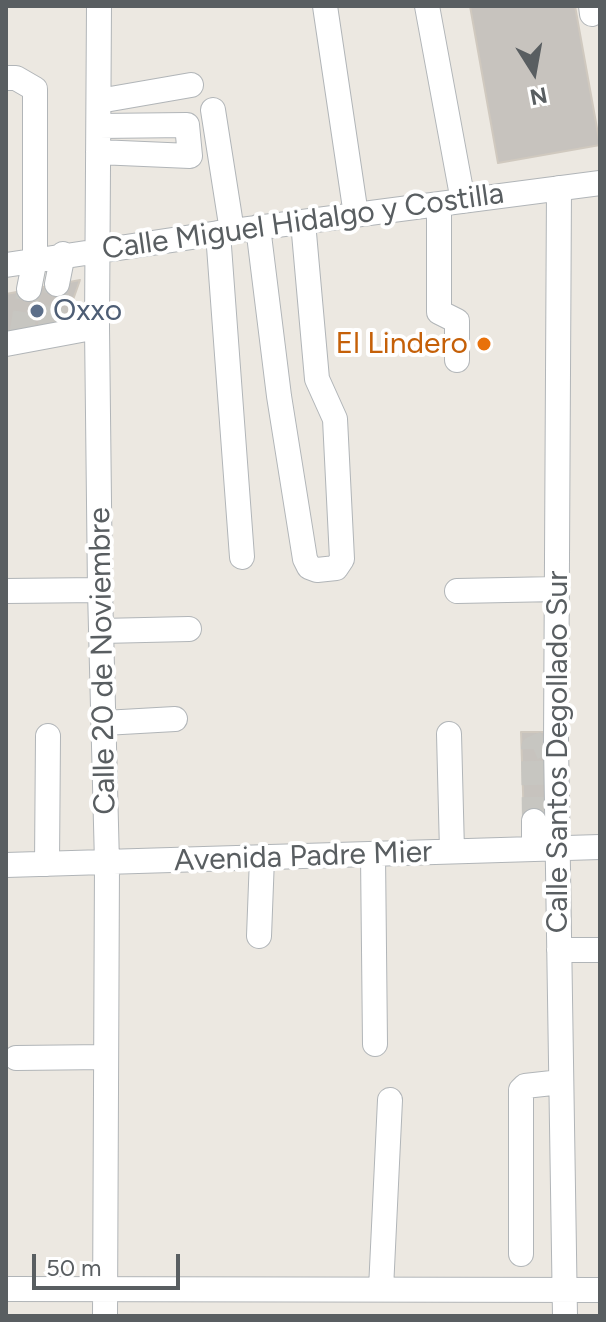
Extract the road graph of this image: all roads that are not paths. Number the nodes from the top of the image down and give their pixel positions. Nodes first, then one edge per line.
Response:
1 (99, 6) edge
2 (325, 6) edge
3 (427, 6) edge
4 (6, 78) edge
5 (191, 85) dead end
6 (213, 110) dead end
7 (99, 114) junction
8 (98, 152) junction
9 (600, 183) edge
10 (559, 188) junction
11 (463, 201) junction
12 (439, 204) junction
13 (356, 215) junction
14 (303, 222) junction
15 (258, 227) junction
16 (225, 232) junction
17 (98, 249) junction
18 (63, 254) junction
19 (35, 259) junction
20 (6, 265) edge
21 (57, 284) tunnel mouth
22 (29, 289) tunnel mouth
23 (97, 327) junction
24 (16, 340) edge
25 (457, 360) dead end
26 (242, 557) dead end
27 (557, 589) junction
28 (100, 590) junction
29 (6, 591) edge
30 (457, 591) dead end
31 (189, 629) dead end
32 (101, 631) junction
33 (175, 719) dead end
34 (104, 723) junction
35 (449, 734) dead end
36 (48, 736) dead end
37 (534, 821) tunnel mouth
38 (545, 847) junction
39 (600, 847) edge
40 (452, 851) junction
41 (373, 855) junction
42 (262, 858) junction
43 (107, 863) junction
44 (47, 864) junction
45 (6, 865) edge
46 (259, 936) dead end
47 (559, 950) junction
48 (600, 950) edge
49 (375, 1044) dead end
50 (106, 1057) junction
51 (16, 1058) dead end
52 (561, 1082) junction
53 (390, 1100) dead end
54 (562, 1181) junction
55 (521, 1183) junction
56 (521, 1254) dead end
57 (6, 1289) edge
58 (105, 1289) junction
59 (381, 1289) junction
60 (564, 1290) junction
61 (600, 1290) edge
62 (105, 1316) edge
63 (565, 1316) edge

1 - 7 street, Calle 20 de Noviembre
2 - 13 street
3 - 11 street
4 - 19 street
5 - 7 street
6 - 16 street
7 - 8 street, Calle 20 de Noviembre
7 - 8 street
8 - 17 street, Calle 20 de Noviembre
9 - 10 street, Calle Miguel Hidalgo y Costilla
10 - 11 street, Calle Miguel Hidalgo y Costilla
10 - 27 street, Calle Santos Degollado Sur
11 - 12 street, Calle Miguel Hidalgo y Costilla
12 - 13 street, Calle Miguel Hidalgo y Costilla
12 - 25 street
13 - 14 street, Calle Miguel Hidalgo y Costilla
14 - 15 street, Calle Miguel Hidalgo y Costilla
14 - 15 street
15 - 16 street, Calle Miguel Hidalgo y Costilla
16 - 17 street, Calle Miguel Hidalgo y Costilla
16 - 26 street
17 - 18 street, Calle Miguel Hidalgo y Costilla
17 - 23 street, Calle 20 de Noviembre
18 - 19 street, Calle Miguel Hidalgo y Costilla
18 - 21 street
19 - 20 street, Calle Miguel Hidalgo y Costilla
19 - 22 street
23 - 24 street
23 - 28 street, Calle 20 de Noviembre
27 - 30 street
27 - 38 street, Calle Santos Degollado Sur
28 - 29 street
28 - 32 street, Calle 20 de Noviembre
31 - 32 street
32 - 34 street, Calle 20 de Noviembre
33 - 34 street
34 - 43 street, Calle 20 de Noviembre
35 - 40 street
36 - 44 street
37 - 38 street
38 - 39 street, Avenida Padre Mier
38 - 40 street, Avenida Padre Mier
38 - 47 street, Calle Santos Degollado Sur
40 - 41 street, Avenida Padre Mier
41 - 42 street, Avenida Padre Mier
41 - 49 street
42 - 43 street, Avenida Padre Mier
42 - 46 street
43 - 44 street, Avenida Padre Mier
43 - 50 street, Calle 20 de Noviembre
44 - 45 street, Avenida Padre Mier
47 - 48 street
47 - 52 street, Calle Santos Degollado Sur
50 - 51 street
50 - 58 street, Calle 20 de Noviembre
52 - 54 street, Calle Santos Degollado Sur
52 - 55 street
53 - 59 street
54 - 55 street
54 - 60 street, Calle Santos Degollado Sur
55 - 56 street
57 - 58 street
58 - 59 street
58 - 62 street, Calle 20 de Noviembre
59 - 60 street
60 - 61 street
60 - 63 street, Calle Santos Degollado Sur

